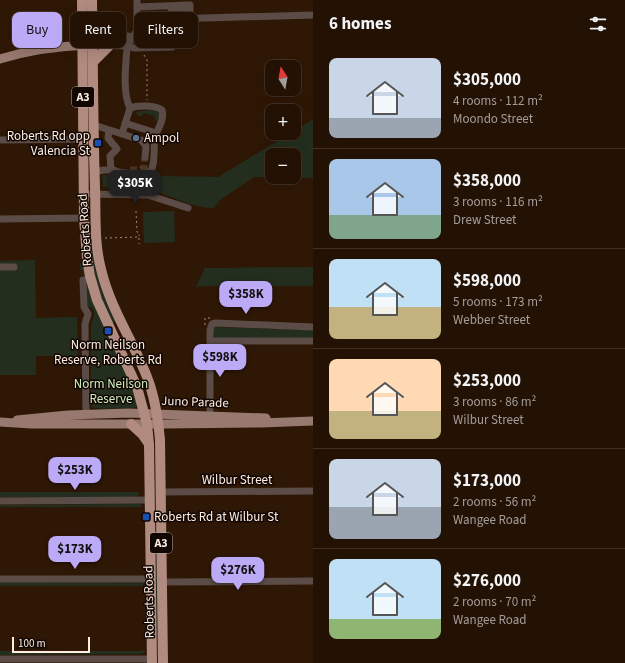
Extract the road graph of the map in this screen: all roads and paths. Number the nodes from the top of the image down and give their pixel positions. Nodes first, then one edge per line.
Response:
1 (82, 0) edge
2 (92, 0) edge
3 (137, 4) edge
4 (92, 12) edge
5 (190, 12) edge
6 (313, 15) edge
7 (198, 21) edge
8 (128, 36) dead end
9 (127, 46) junction
10 (86, 48) edge
11 (93, 48) edge
12 (107, 48) edge
13 (134, 48) edge
14 (144, 48) edge
15 (82, 50) junction
16 (0, 59) edge
17 (93, 62) junction
18 (148, 100) dead end
19 (130, 108) junction
20 (125, 123) junction
21 (94, 125) junction
22 (109, 130) junction
23 (156, 133) junction
24 (122, 134) junction
25 (83, 139) junction
26 (0, 140) edge
27 (145, 157) dead end
28 (110, 170) junction
29 (130, 170) tunnel mouth
30 (94, 172) junction
31 (83, 194) junction
32 (95, 194) junction
33 (188, 208) dead end
34 (136, 211) dead end
35 (84, 218) junction
36 (0, 219) edge
37 (139, 237) junction
38 (102, 238) dead end
39 (139, 244) dead end
40 (0, 267) edge
41 (14, 267) dead end
42 (83, 280) dead end
43 (313, 328) edge
44 (210, 341) junction
45 (313, 341) edge
46 (145, 413) junction
47 (86, 414) junction
48 (210, 416) junction
49 (158, 419) junction
50 (289, 421) junction
51 (313, 421) edge
52 (2, 422) edge
53 (131, 424) junction
54 (147, 424) junction
55 (149, 444) junction
56 (313, 491) edge
57 (160, 492) junction
58 (150, 500) junction
59 (0, 501) edge
60 (0, 579) edge
61 (151, 579) junction
62 (313, 581) edge
63 (162, 582) junction
64 (0, 658) edge
65 (152, 661) edge
66 (163, 663) edge

1 - 15 highway, Roberts Road / A3
2 - 4 highway, Roberts Road / A3
3 - 5 street
3 - 9 street
6 - 7 street
8 - 9 street
9 - 13 street
9 - 19 street
10 - 15 main road
11 - 17 highway, Roberts Road / A3
12 - 17 highway
14 - 18 path
15 - 16 main road
15 - 25 highway, Roberts Road / A3
17 - 21 highway, Roberts Road / A3
19 - 20 street
19 - 23 street
20 - 23 street
20 - 24 street
21 - 22 street
21 - 30 highway, Roberts Road / A3
22 - 24 street
22 - 28 street
23 - 28 street
24 - 27 street
25 - 26 street
25 - 31 highway, Roberts Road / A3
28 - 29 street
28 - 30 street
30 - 32 highway, Roberts Road / A3
31 - 32 street
31 - 35 highway, Roberts Road / A3
32 - 33 street
32 - 49 highway, Roberts Road / A3
34 - 37 path
35 - 36 street
35 - 46 highway, Roberts Road / A3
37 - 38 path
37 - 39 path
40 - 41 street
42 - 47 street
43 - 44 street
44 - 45 street
44 - 48 street
46 - 47 main road, Juno Parade
46 - 49 main road, Juno Parade
46 - 54 highway, Roberts Road / A3
47 - 52 main road, Juno Parade
48 - 49 main road, Juno Parade
48 - 50 main road, Juno Parade
49 - 50 main road, Juno Parade
49 - 54 main road, Juno Parade
49 - 57 highway, Roberts Road / A3
50 - 51 main road, Juno Parade
52 - 53 main road, Juno Parade
53 - 54 main road, Juno Parade
53 - 55 highway
54 - 55 highway, Roberts Road / A3
55 - 58 highway, Roberts Road / A3
56 - 57 street, Wilbur Street
57 - 63 highway, Roberts Road / A3
58 - 59 street
58 - 61 highway, Roberts Road / A3
60 - 61 street
61 - 65 highway, Roberts Road / A3
62 - 63 street
63 - 66 highway, Roberts Road / A3
64 - 65 street

